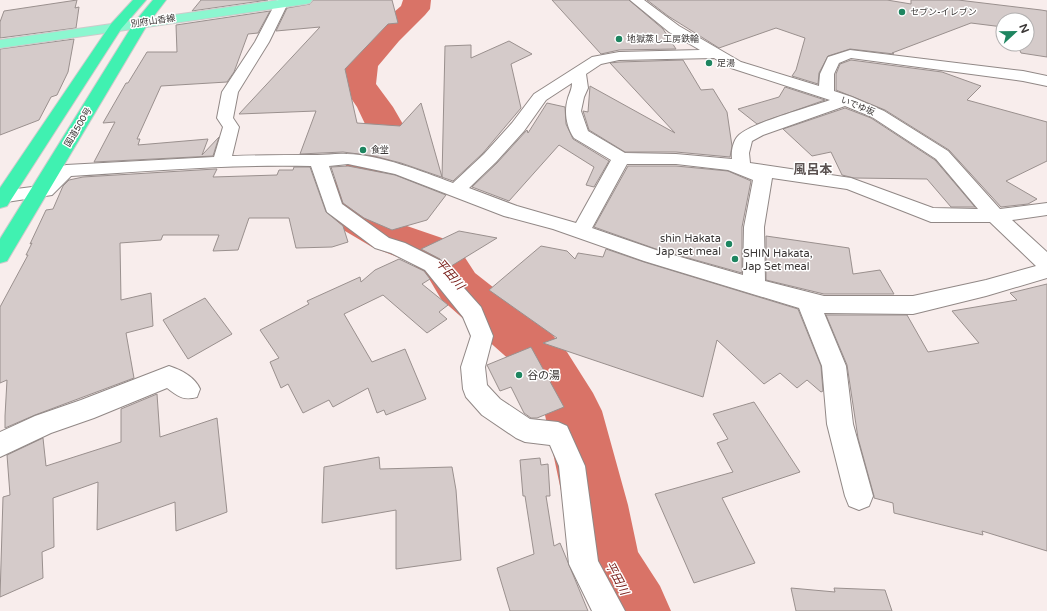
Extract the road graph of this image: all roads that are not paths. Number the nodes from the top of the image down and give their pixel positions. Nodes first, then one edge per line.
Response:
1 (140, 0) edge
2 (160, 0) edge
3 (306, 0) edge
4 (636, 0) edge
5 (282, 3) junction
6 (141, 23) junction
7 (116, 27) junction
8 (0, 44) edge
9 (718, 54) junction
10 (578, 73) junction
11 (1047, 81) edge
12 (826, 94) junction
13 (846, 100) junction
14 (621, 158) junction
15 (318, 161) junction
16 (221, 163) junction
17 (741, 167) junction
18 (456, 190) junction
19 (38, 193) junction
20 (2, 198) edge
21 (1047, 209) edge
22 (996, 216) junction
23 (581, 231) junction
24 (0, 256) edge
25 (1047, 264) edge
26 (1047, 270) edge
27 (754, 285) junction
28 (808, 302) junction
29 (188, 389) dead end
30 (0, 445) edge
31 (859, 496) dead end
32 (610, 611) edge

1 - 7 highway
2 - 6 highway, 国道500号
3 - 5 main road, 別府山香線
4 - 9 street, いでゆ坂
5 - 6 main road, 別府山香線
5 - 16 street
6 - 7 main road, 別府山香線
6 - 19 highway, 国道500号
7 - 8 main road, 別府山香線
7 - 20 highway
9 - 10 street
9 - 12 street, いでゆ坂
10 - 14 street
10 - 18 street
11 - 12 street
12 - 13 street, いでゆ坂
13 - 17 street
13 - 22 street, いでゆ坂
14 - 17 street
14 - 23 street
15 - 16 street
15 - 18 street
15 - 32 street
16 - 19 street
17 - 22 street
17 - 27 street
18 - 23 street
19 - 20 street
19 - 24 highway, 国道500号
21 - 22 street
22 - 25 street, いでゆ坂
23 - 27 street
26 - 28 street
27 - 28 street
28 - 31 street
29 - 30 street

